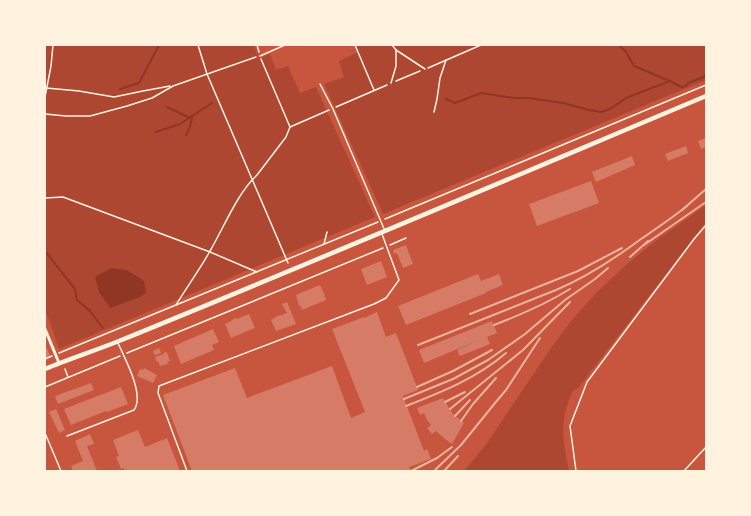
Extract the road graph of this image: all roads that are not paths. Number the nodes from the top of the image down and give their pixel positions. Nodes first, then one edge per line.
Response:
1 (285, 45) edge
2 (392, 45) edge
3 (396, 50) junction
4 (260, 56) road end
5 (425, 69) road end
6 (391, 83) road end
7 (320, 84) dead end
8 (706, 96) edge
9 (706, 225) edge
10 (383, 232) junction
11 (45, 328) edge
12 (117, 341) junction
13 (59, 363) junction
14 (45, 369) edge
15 (67, 436) dead end
16 (706, 447) edge
17 (187, 471) edge
18 (576, 471) edge
19 (684, 471) edge

1 - 4 lane
2 - 3 lane
3 - 5 lane
3 - 6 lane
7 - 10 lane
8 - 10 main road
9 - 18 lane
10 - 12 main road
10 - 17 lane
11 - 13 street
12 - 13 main road
12 - 15 lane
13 - 14 main road
16 - 19 lane

